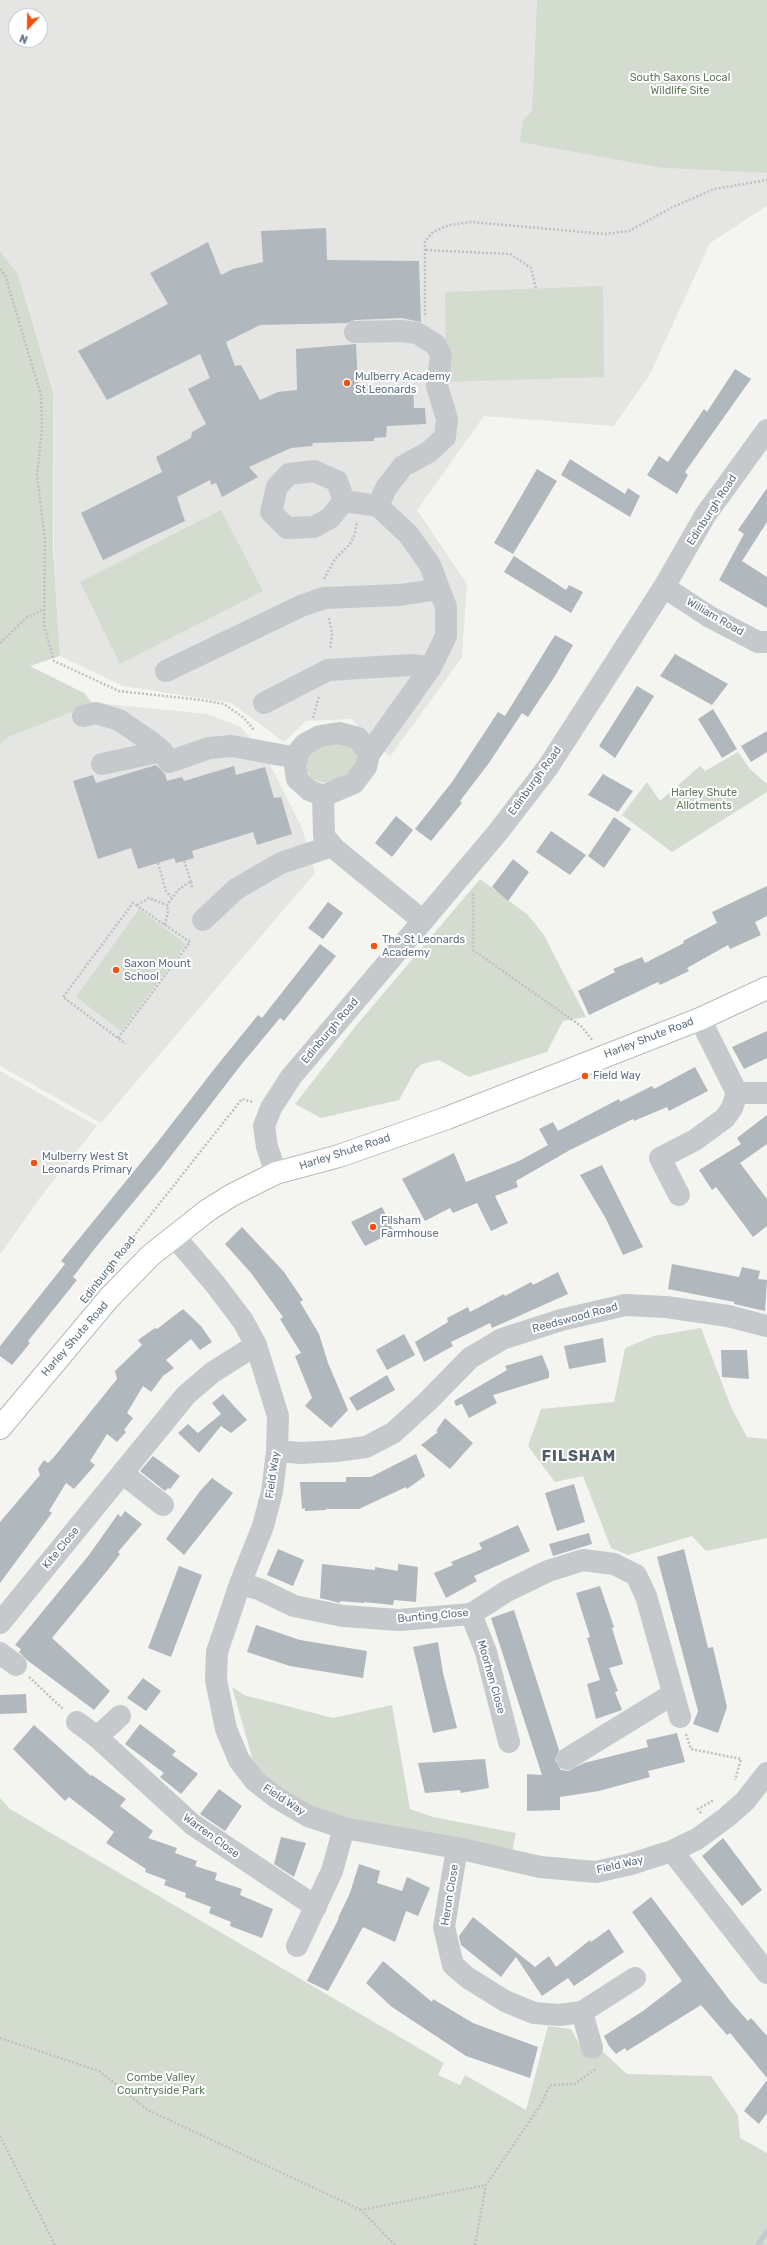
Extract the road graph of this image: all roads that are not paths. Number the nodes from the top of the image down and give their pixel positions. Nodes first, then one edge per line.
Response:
1 (355, 332) dead end
2 (767, 430) edge
3 (344, 502) dead end
4 (378, 506) junction
5 (664, 587) junction
6 (439, 589) junction
7 (767, 642) edge
8 (431, 667) junction
9 (166, 671) dead end
10 (264, 703) dead end
11 (83, 716) dead end
12 (162, 752) junction
13 (369, 754) junction
14 (297, 758) junction
15 (102, 764) dead end
16 (323, 796) junction
17 (332, 846) junction
18 (203, 920) dead end
19 (422, 920) junction
20 (767, 988) edge
21 (700, 1019) junction
22 (737, 1093) junction
23 (767, 1093) edge
24 (276, 1173) junction
25 (679, 1195) dead end
26 (174, 1237) junction
27 (767, 1326) edge
28 (256, 1345) junction
29 (0, 1428) edge
30 (277, 1451) junction
31 (122, 1473) junction
32 (163, 1505) dead end
33 (240, 1584) junction
34 (471, 1614) junction
35 (0, 1624) edge
36 (673, 1694) junction
37 (120, 1716) dead end
38 (680, 1716) road end
39 (77, 1722) road end
40 (97, 1737) junction
41 (508, 1742) dead end
42 (567, 1759) dead end
43 (767, 1773) edge
44 (344, 1828) junction
45 (457, 1848) junction
46 (672, 1851) junction
47 (316, 1907) junction
48 (297, 1946) dead end
49 (767, 1973) edge
50 (635, 1978) dead end
51 (582, 2012) junction
52 (592, 2048) road end

1 - 4 street
2 - 5 street, Edinburgh Road
3 - 4 street
4 - 6 street
5 - 7 street, William Road
5 - 19 street, Edinburgh Road
6 - 8 street
6 - 9 street
8 - 10 street
8 - 13 street
11 - 12 street
12 - 14 street
12 - 15 street
13 - 14 street
13 - 16 street
14 - 16 street
16 - 17 street
17 - 18 street
17 - 19 street
19 - 24 street, Edinburgh Road
20 - 21 main road, Harley Shute Road
21 - 22 street
21 - 24 main road, Harley Shute Road
22 - 23 street
22 - 25 street
24 - 26 main road, Harley Shute Road
26 - 28 street, Field Way
26 - 29 main road, Harley Shute Road
27 - 30 street, Reedswood Road
28 - 30 street, Field Way
28 - 31 street, Kite Close
30 - 33 street, Field Way
31 - 32 street
31 - 35 street, Kite Close
33 - 34 street, Bunting Close
33 - 44 street, Field Way
34 - 36 street, Bunting Close
34 - 41 street, Moorhen Close
36 - 38 street, Bunting Close
36 - 42 street
37 - 40 street
39 - 40 street, Warren Close
40 - 47 street, Warren Close
43 - 46 street
44 - 45 street, Field Way
44 - 47 street
45 - 46 street, Field Way
45 - 51 street, Heron Close
46 - 49 street
47 - 48 street
50 - 51 street, Heron Close
51 - 52 street

